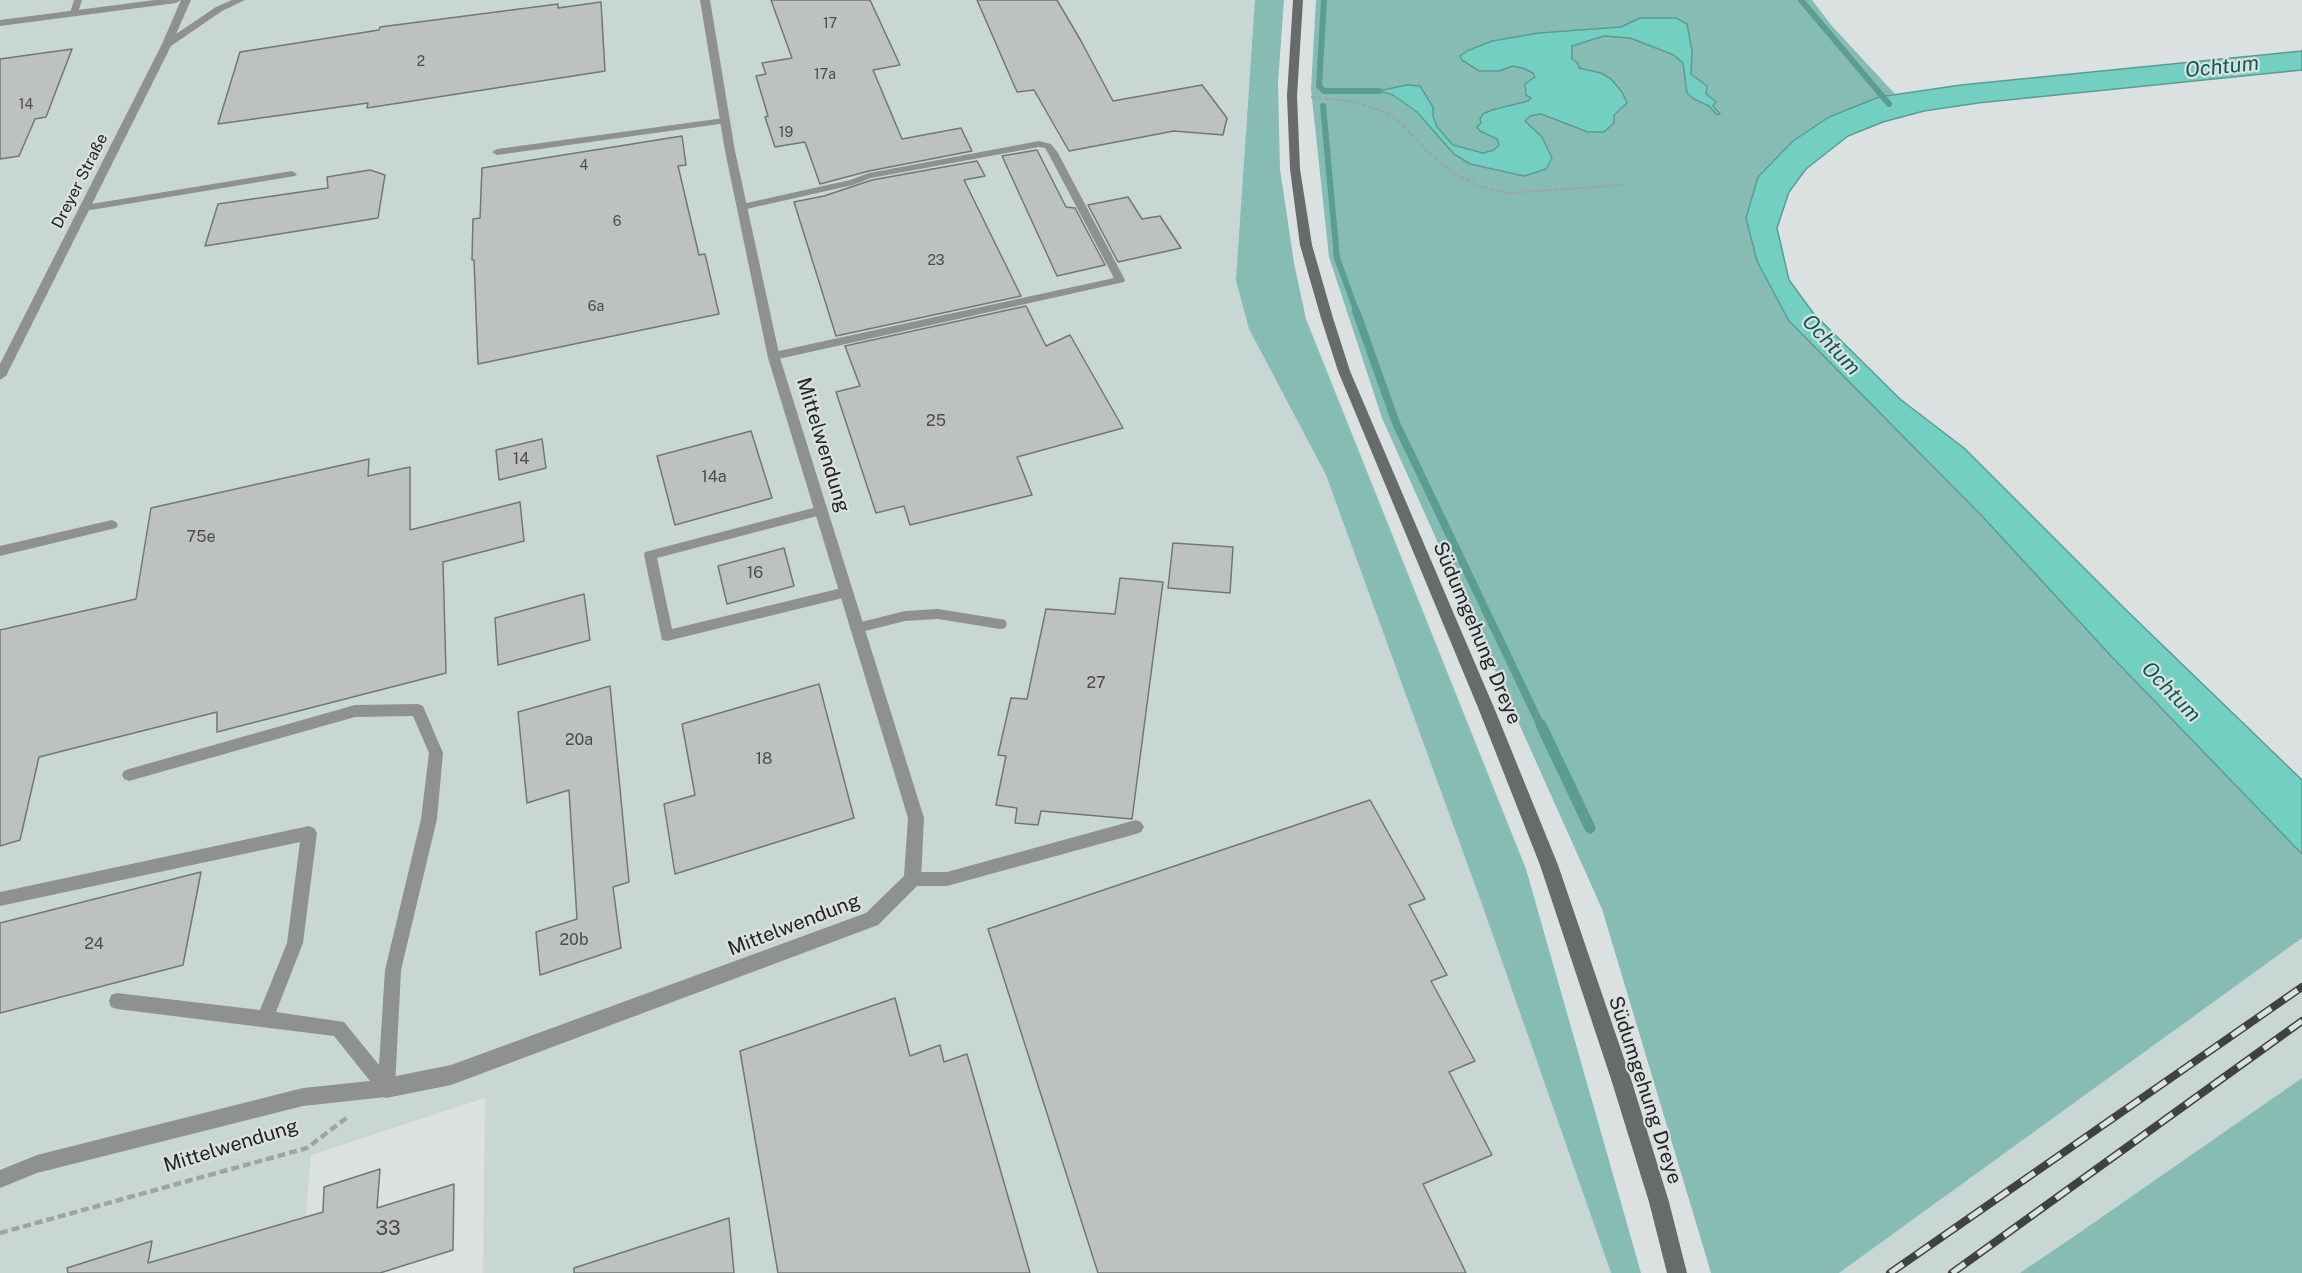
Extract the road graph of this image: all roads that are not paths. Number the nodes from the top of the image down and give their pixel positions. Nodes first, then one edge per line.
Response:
1 (78, 0) edge
2 (129, 0) edge
3 (176, 0) edge
4 (186, 0) edge
5 (240, 0) edge
6 (705, 0) edge
7 (1298, 0) edge
8 (98, 10) junction
9 (74, 13) junction
10 (0, 23) edge
11 (167, 44) junction
12 (724, 121) junction
13 (497, 152) dead end
14 (292, 174) dead end
15 (742, 207) junction
16 (85, 208) junction
17 (774, 356) junction
18 (0, 376) edge
19 (821, 511) junction
20 (112, 525) dead end
21 (0, 551) edge
22 (846, 592) junction
23 (1000, 624) dead end
24 (857, 628) junction
25 (129, 774) dead end
26 (1136, 827) dead end
27 (912, 879) junction
28 (0, 898) edge
29 (117, 1001) dead end
30 (265, 1019) junction
31 (386, 1088) junction
32 (0, 1179) edge
33 (1677, 1273) edge

1 - 9 lane
2 - 8 street
3 - 8 street
4 - 11 street, Dreyer Straße
5 - 11 street
6 - 12 street, Mittelwendung
7 - 33 main road, Südumgehung Dreye
8 - 9 street
9 - 10 street
11 - 16 street, Dreyer Straße
12 - 13 lane
12 - 15 street, Mittelwendung
14 - 16 lane
15 - 17 street, Mittelwendung
15 - 17 lane
16 - 18 street, Dreyer Straße
17 - 19 street, Mittelwendung
19 - 22 street, Mittelwendung
19 - 22 lane
20 - 21 lane
22 - 24 street, Mittelwendung
23 - 24 lane
24 - 27 street, Mittelwendung
25 - 31 lane
26 - 27 lane
27 - 31 street, Mittelwendung
28 - 30 lane
29 - 30 lane
30 - 31 lane
31 - 32 lane

